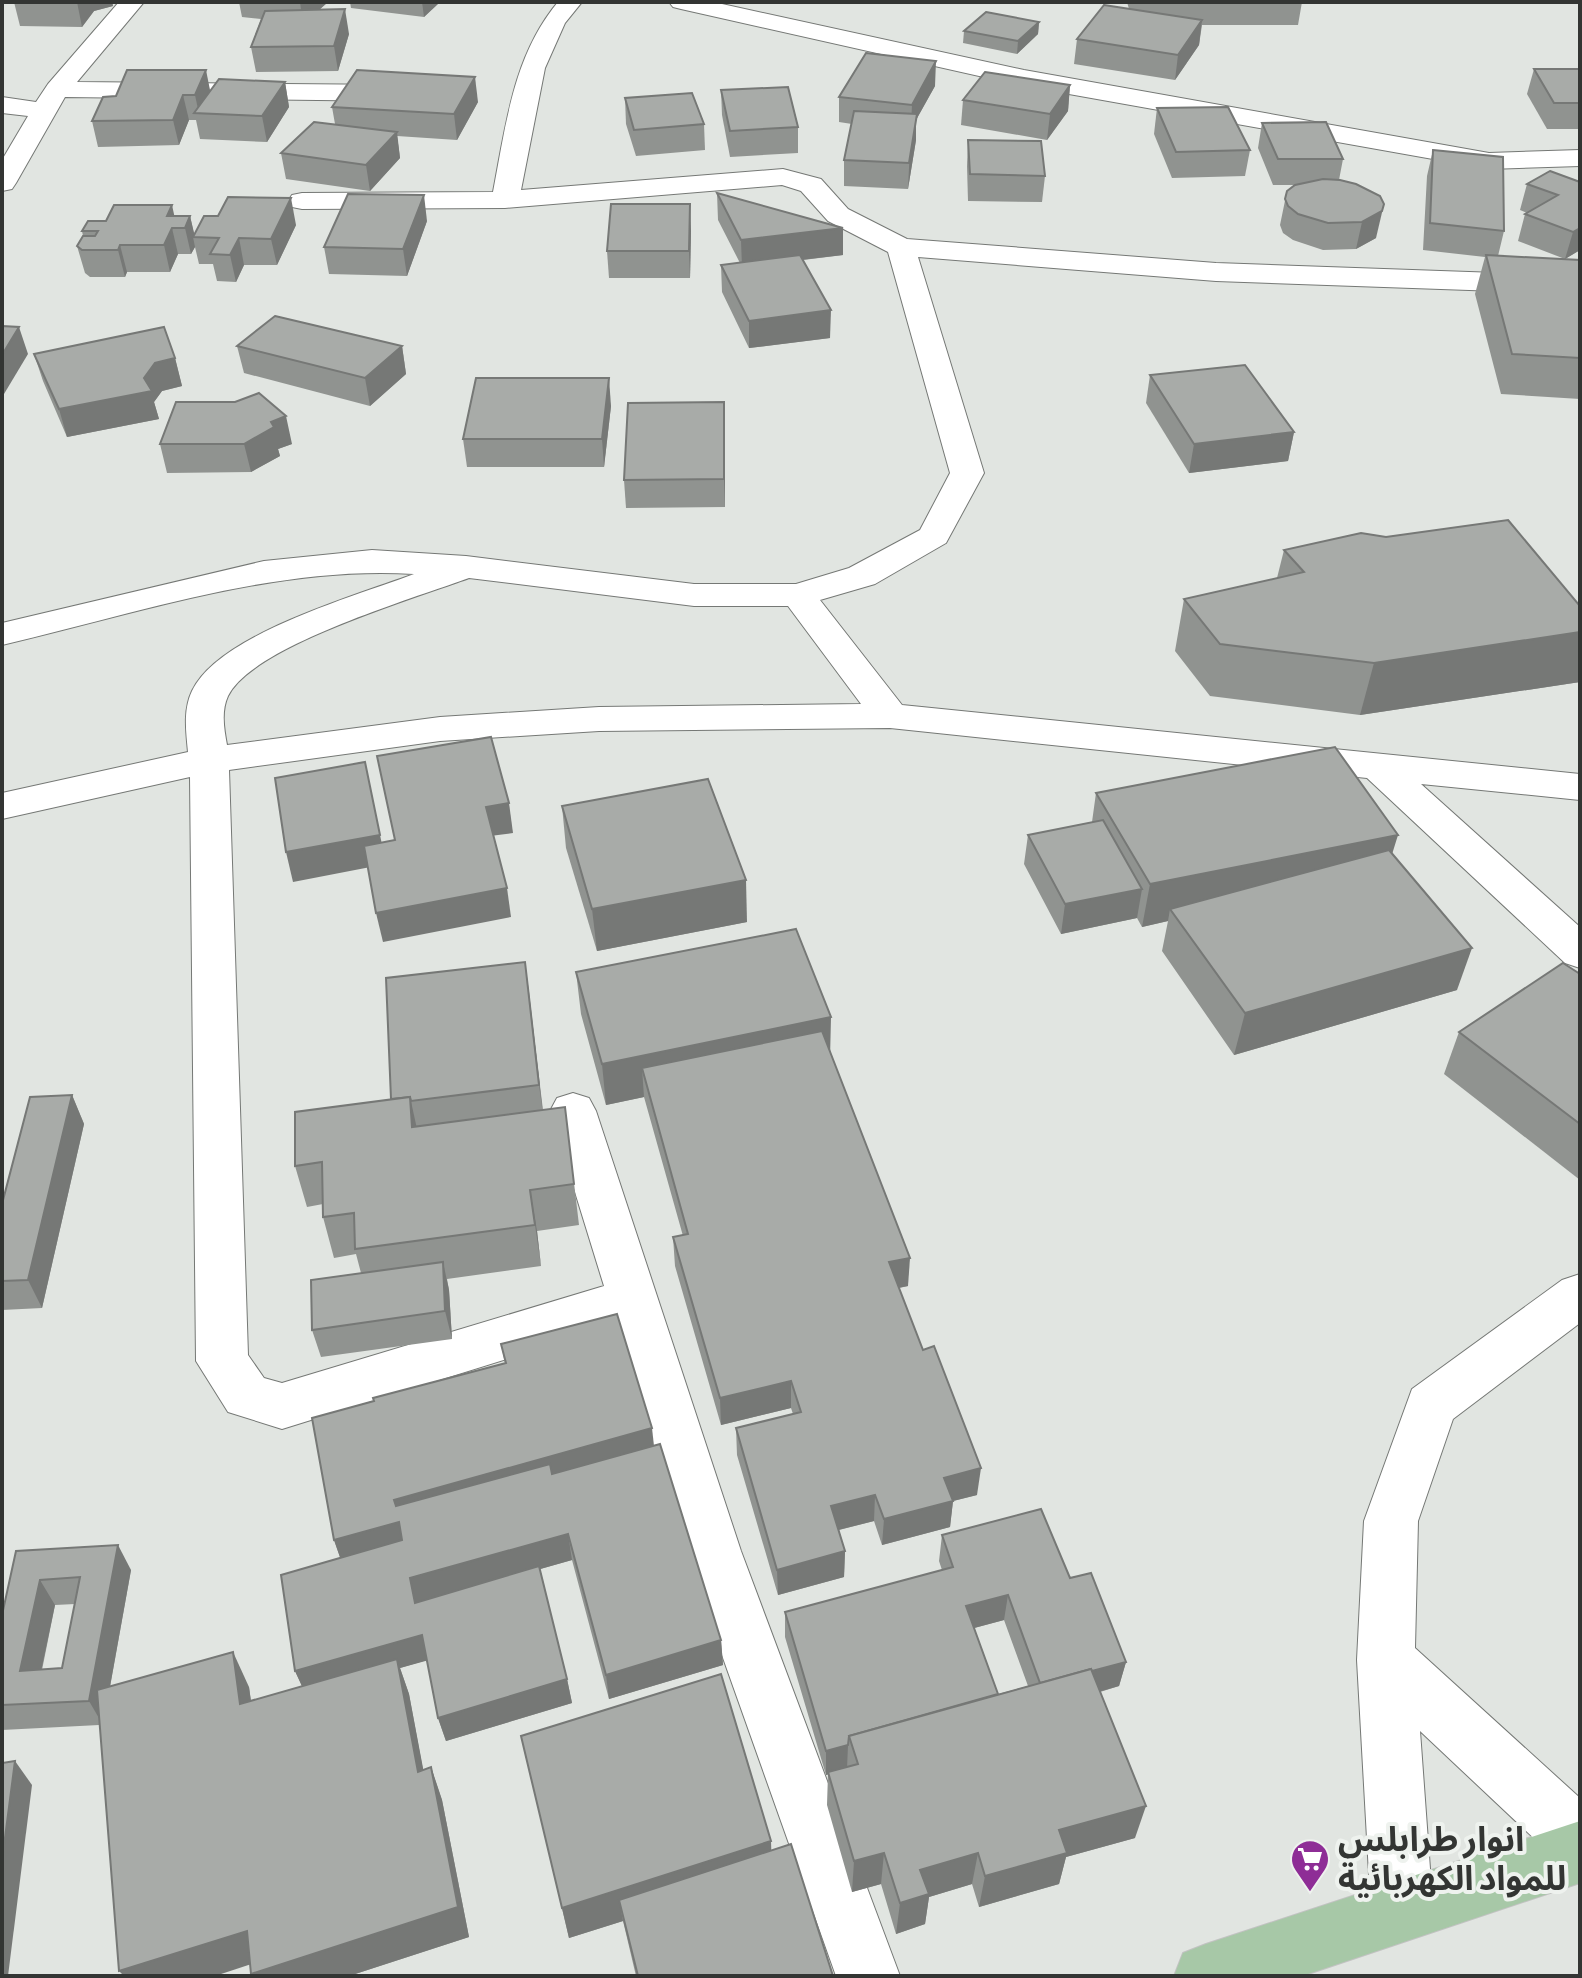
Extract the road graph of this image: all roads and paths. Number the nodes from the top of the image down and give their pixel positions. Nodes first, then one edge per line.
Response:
1 (132, 2) edge
2 (570, 2) edge
3 (681, 2) edge
4 (57, 89) junction
5 (428, 94) edge
6 (2, 105) edge
7 (44, 111) junction
8 (1580, 158) edge
9 (1489, 161) junction
10 (2, 183) edge
11 (1559, 185) edge
12 (505, 200) junction
13 (302, 201) dead end
14 (901, 247) junction
15 (1580, 285) edge
16 (466, 567) junction
17 (798, 595) junction
18 (2, 634) edge
19 (890, 716) junction
20 (209, 760) junction
21 (1380, 768) junction
22 (1580, 787) edge
23 (2, 806) edge
24 (1580, 952) edge
25 (573, 1111) dead end
26 (1580, 1295) edge
27 (632, 1299) junction
28 (1386, 1660) junction
29 (1580, 1839) edge
30 (1580, 1852) edge
31 (1402, 1910) junction
32 (868, 1976) edge
33 (1206, 1976) edge

1 - 4 street
2 - 12 street
3 - 9 street
4 - 5 street
4 - 7 street
6 - 7 street
7 - 10 street
8 - 9 street
9 - 11 street
12 - 13 street
12 - 14 street
14 - 15 street
14 - 17 street
16 - 17 street
16 - 18 street
16 - 20 street
17 - 19 street
19 - 20 street
19 - 21 street
20 - 23 street
20 - 27 street
21 - 22 street
21 - 24 street
25 - 27 street
26 - 28 street
27 - 32 street
28 - 29 street
28 - 31 street
30 - 31 main road
31 - 33 main road

